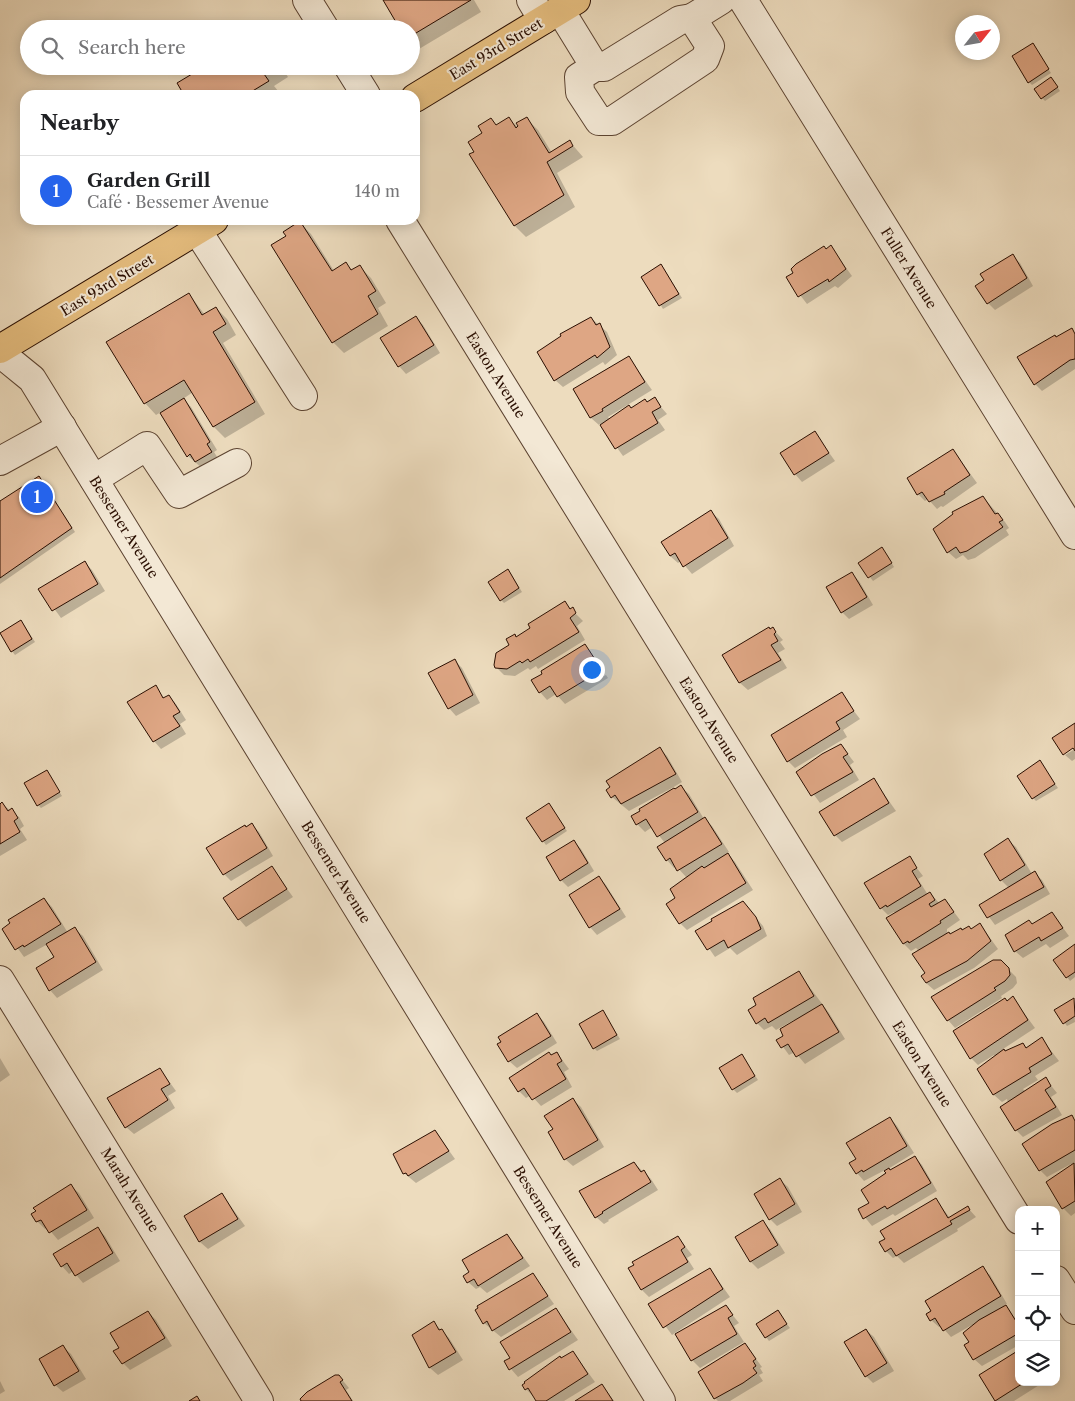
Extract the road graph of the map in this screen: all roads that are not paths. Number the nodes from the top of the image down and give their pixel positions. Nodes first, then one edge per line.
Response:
1 (307, 0) edge
2 (721, 0) edge
3 (743, 0) edge
4 (552, 8) edge
5 (692, 18) junction
6 (319, 20) edge
7 (595, 67) junction
8 (354, 75) edge
9 (363, 90) edge
10 (420, 95) edge
11 (206, 225) edge
12 (403, 225) edge
13 (0, 349) edge
14 (0, 353) edge
15 (303, 396) dead end
16 (62, 427) junction
17 (0, 461) edge
18 (237, 463) dead end
19 (94, 479) junction
20 (1075, 535) edge
21 (0, 980) edge
22 (1015, 1214) edge
23 (1060, 1286) edge
24 (1075, 1310) edge
25 (259, 1401) edge
26 (661, 1401) edge

1 - 6 street
2 - 5 street
3 - 20 street, Fuller Avenue
4 - 7 street
4 - 10 main road, East 93rd Street
5 - 7 street
5 - 7 street
8 - 9 street
11 - 13 main road, East 93rd Street
11 - 15 street
12 - 22 street, Easton Avenue
14 - 16 street, Bessemer Avenue
16 - 17 street
16 - 19 street, Bessemer Avenue
18 - 19 street
19 - 26 street, Bessemer Avenue
21 - 25 street, Marah Avenue
23 - 24 street

